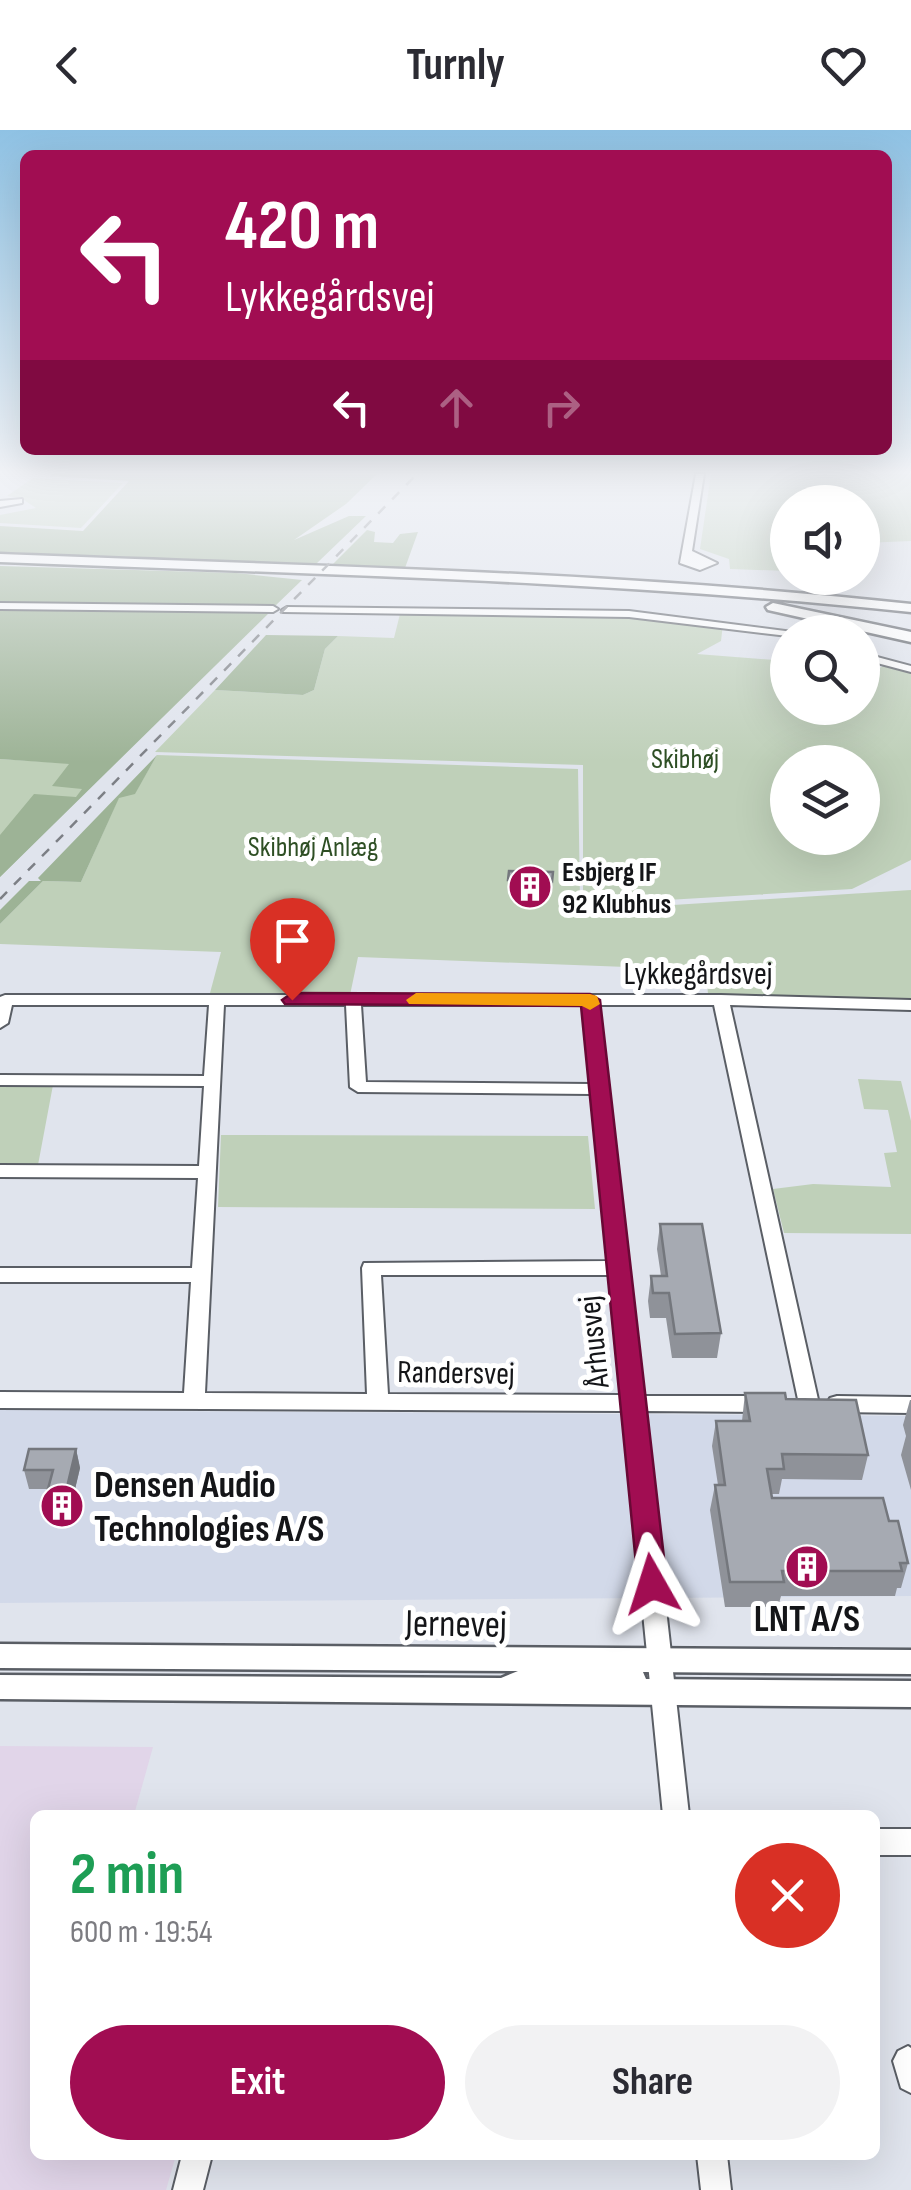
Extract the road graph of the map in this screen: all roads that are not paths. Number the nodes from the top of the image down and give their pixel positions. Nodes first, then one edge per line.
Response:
1 (230, 570) edge
2 (376, 570) edge
3 (589, 586) junction
4 (0, 606) edge
5 (911, 607) edge
6 (273, 609) dead end
7 (287, 610) dead end
8 (770, 630) edge
9 (911, 637) edge
10 (880, 661) edge
11 (911, 669) edge
12 (353, 999) junction
13 (217, 1000) junction
14 (590, 1000) junction
15 (721, 1000) junction
16 (911, 1005) edge
17 (0, 1023) edge
18 (0, 1080) edge
19 (212, 1081) junction
20 (600, 1089) junction
21 (0, 1171) edge
22 (207, 1172) junction
23 (618, 1268) junction
24 (0, 1274) edge
25 (201, 1276) junction
26 (0, 1400) edge
27 (194, 1400) junction
28 (378, 1401) junction
29 (632, 1403) junction
30 (809, 1404) junction
31 (911, 1404) edge
32 (0, 1656) edge
33 (911, 1662) edge
34 (662, 1677) junction
35 (0, 1687) edge
36 (911, 1694) edge
37 (675, 1810) edge
38 (880, 1842) edge
39 (911, 1842) edge
40 (196, 2160) edge
41 (713, 2160) edge
42 (188, 2190) edge
43 (716, 2190) edge

1 - 3 highway
2 - 5 highway
3 - 5 highway
3 - 9 highway
4 - 6 street
7 - 8 street
10 - 11 street
12 - 13 street, Lykkegårdsvej
12 - 14 street, Lykkegårdsvej
12 - 20 street
13 - 17 street, Lykkegårdsvej
13 - 19 street
14 - 15 street, Lykkegårdsvej
14 - 20 street, Århusvej
15 - 16 street, Lykkegårdsvej
15 - 30 street
18 - 19 street
19 - 22 street
20 - 23 street, Århusvej
21 - 22 street
22 - 25 street
23 - 28 street
23 - 29 street, Århusvej
24 - 25 street
25 - 27 street
26 - 27 street, Randersvej
27 - 28 street, Randersvej
28 - 29 street, Randersvej
29 - 30 street, Randersvej
29 - 34 street, Århusvej
30 - 31 street, Randersvej
32 - 34 main road, Jernevej
33 - 34 main road
34 - 35 main road, Jernevej
34 - 36 main road, Jernevej
34 - 37 street, Århusvej
38 - 39 street
40 - 42 street
41 - 43 street

